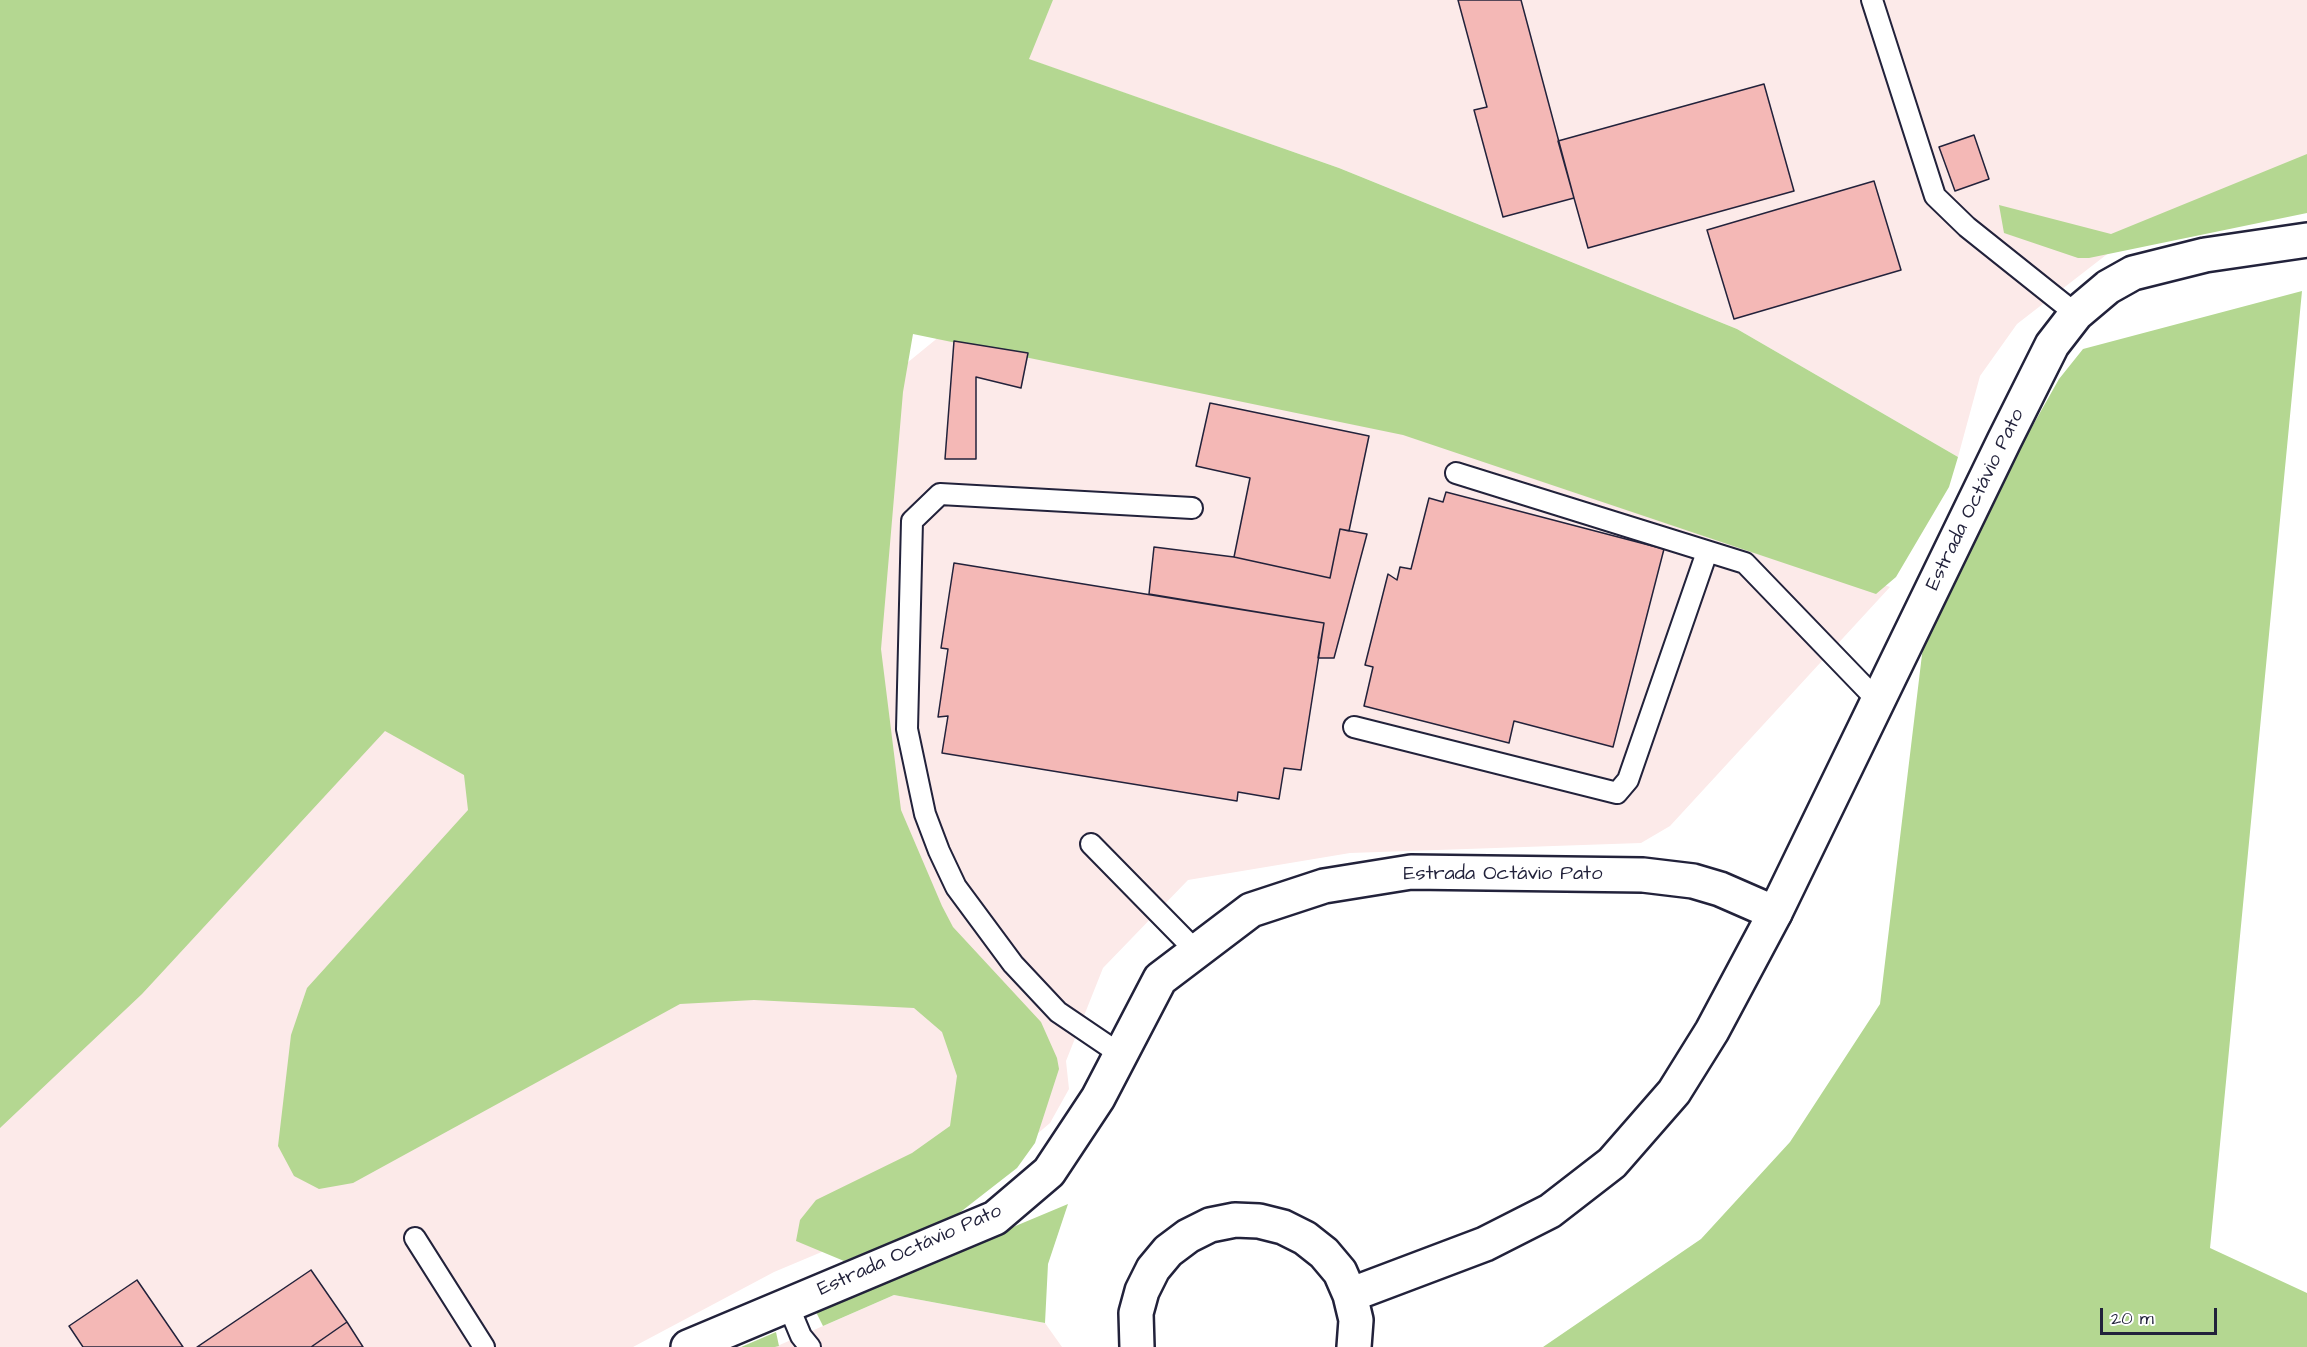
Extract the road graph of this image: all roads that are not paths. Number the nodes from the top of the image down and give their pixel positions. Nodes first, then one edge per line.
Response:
1 (1872, 0) edge
2 (2307, 240) edge
3 (2076, 314) junction
4 (1456, 473) dead end
5 (1192, 508) dead end
6 (1707, 552) junction
7 (1878, 701) junction
8 (1354, 727) dead end
9 (1091, 844) dead end
10 (1775, 913) junction
11 (1196, 951) junction
12 (1120, 1054) junction
13 (414, 1238) dead end
14 (1350, 1295) junction
15 (788, 1305) junction
16 (484, 1347) edge
17 (688, 1347) edge
18 (810, 1347) edge
19 (1137, 1347) edge
20 (1354, 1347) edge

1 - 3 lane
2 - 3 street, Estrada Octávio Pato
3 - 7 street, Estrada Octávio Pato
4 - 6 lane
5 - 12 lane
6 - 7 lane
6 - 8 lane
7 - 10 street, Estrada Octávio Pato
9 - 11 lane
10 - 11 street, Estrada Octávio Pato
10 - 14 street, Estrada Octávio Pato
11 - 12 street, Estrada Octávio Pato
12 - 15 street, Estrada Octávio Pato
13 - 16 lane
14 - 19 street
14 - 20 street
15 - 17 street, Estrada Octávio Pato
15 - 18 lane

